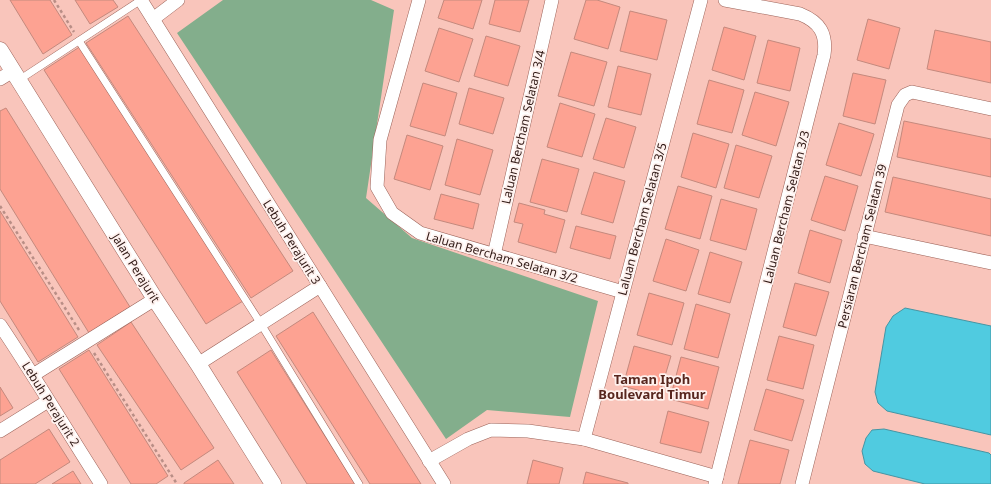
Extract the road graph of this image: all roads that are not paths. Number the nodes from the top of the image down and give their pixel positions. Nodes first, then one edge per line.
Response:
1 (141, 0) edge
2 (178, 0) edge
3 (418, 0) edge
4 (552, 0) edge
5 (701, 0) edge
6 (725, 0) edge
7 (153, 19) junction
8 (79, 41) junction
9 (0, 50) edge
10 (10, 77) edge
11 (991, 109) edge
12 (864, 236) junction
13 (494, 254) junction
14 (991, 263) edge
15 (320, 286) junction
16 (623, 292) junction
17 (155, 299) junction
18 (261, 324) junction
19 (0, 325) edge
20 (198, 364) junction
21 (33, 374) junction
22 (48, 401) junction
23 (0, 431) edge
24 (584, 439) junction
25 (429, 461) junction
26 (716, 481) edge
27 (101, 484) edge
28 (273, 484) edge
29 (359, 484) edge
30 (444, 484) edge
31 (802, 484) edge

1 - 7 street, Lebuh Perajurit 3
1 - 8 lane
2 - 7 street
3 - 13 street, Laluan Bercham Selatan 3/2
4 - 13 street, Laluan Bercham Selatan 3/4
5 - 16 street, Laluan Bercham Selatan 3/5
6 - 26 street, Laluan Bercham Selatan 3/3
7 - 15 street, Lebuh Perajurit 3
8 - 10 lane
8 - 18 lane
9 - 10 street, Jalan Perajurit
10 - 17 street, Jalan Perajurit
11 - 12 street, Persiaran Bercham Selatan 39
12 - 14 street
12 - 31 street, Persiaran Bercham Selatan 39
13 - 16 street, Laluan Bercham Selatan 3/2
15 - 18 street
15 - 25 street, Lebuh Perajurit 3
16 - 24 street, Laluan Bercham Selatan 3/5
17 - 20 street, Jalan Perajurit
17 - 21 street
18 - 20 street
18 - 29 lane
19 - 21 street, Lebuh Perajurit 2
20 - 28 street, Jalan Perajurit
21 - 22 street, Lebuh Perajurit 2
22 - 23 street
22 - 27 street, Lebuh Perajurit 2
24 - 25 street
24 - 26 street
25 - 30 street, Lebuh Perajurit 3

